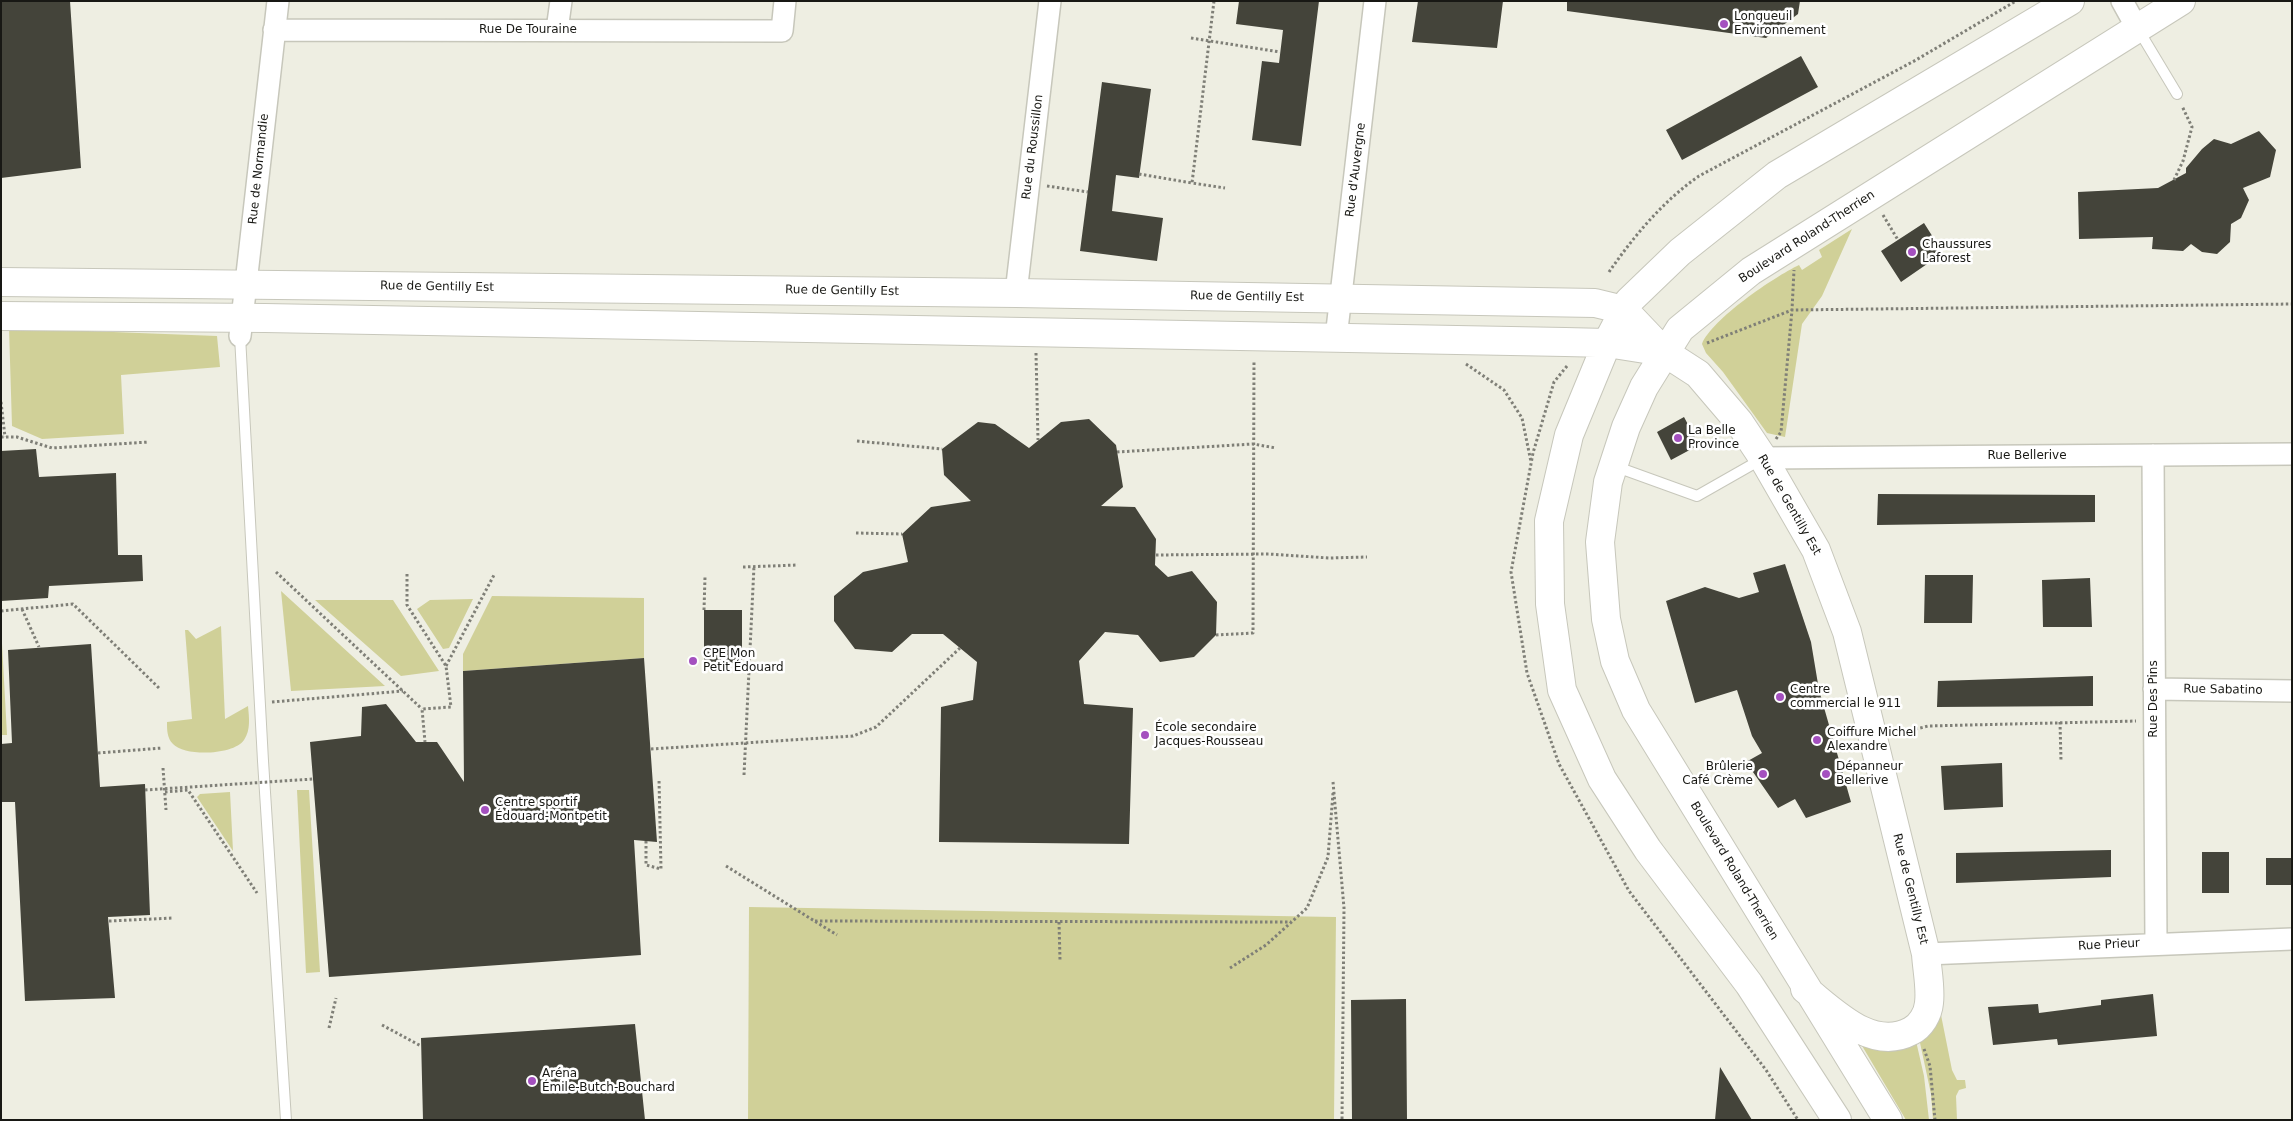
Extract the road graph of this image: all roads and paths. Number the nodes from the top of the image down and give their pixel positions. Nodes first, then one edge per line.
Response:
1 (278, 1) edge
2 (561, 1) edge
3 (785, 1) edge
4 (1050, 1) edge
5 (1214, 1) edge
6 (1375, 1) edge
7 (2016, 1) edge
8 (2070, 1) edge
9 (2122, 1) edge
10 (2181, 1) edge
11 (2137, 28) junction
12 (274, 30) junction
13 (557, 30) junction
14 (1191, 38) dead end
15 (1209, 42) junction
16 (1280, 52) dead end
17 (2177, 94) joint
18 (1139, 174) dead end
19 (2174, 180) dead end
20 (1029, 183) junction
21 (1192, 183) junction
22 (1225, 188) dead end
23 (1088, 192) dead end
24 (1870, 195) junction
25 (1898, 240) dead end
26 (1795, 243) junction
27 (1609, 272) dead end
28 (1, 282) edge
29 (245, 285) junction
30 (1016, 293) junction
31 (1341, 299) junction
32 (2292, 304) edge
33 (1624, 310) junction
34 (1792, 310) junction
35 (1, 316) edge
36 (241, 327) junction
37 (1034, 333) junction
38 (1256, 337) junction
39 (1336, 338) junction
40 (1607, 343) junction
41 (1707, 343) dead end
42 (1664, 352) junction
43 (1462, 360) dead end
44 (1, 402) edge
45 (3, 437) edge
46 (1038, 440) dead end
47 (857, 441) dead end
48 (149, 442) dead end
49 (1253, 444) junction
50 (1276, 448) dead end
51 (942, 449) dead end
52 (1117, 452) dead end
53 (2292, 454) edge
54 (2153, 455) junction
55 (1763, 458) junction
56 (1531, 463) dead end
57 (1613, 465) junction
58 (856, 533) dead end
59 (902, 534) dead end
60 (1252, 554) junction
61 (1156, 555) dead end
62 (1367, 557) dead end
63 (798, 565) dead end
64 (754, 566) junction
65 (743, 567) dead end
66 (276, 572) dead end
67 (408, 574) dead end
68 (494, 575) dead end
69 (705, 577) dead end
70 (22, 610) junction
71 (704, 610) dead end
72 (1, 611) edge
73 (1216, 636) dead end
74 (39, 648) dead end
75 (960, 648) dead end
76 (446, 666) junction
77 (158, 688) dead end
78 (2154, 689) junction
79 (404, 691) junction
80 (2292, 691) edge
81 (259, 703) junction
82 (422, 709) junction
83 (2154, 721) junction
84 (2060, 722) junction
85 (1874, 740) junction
86 (425, 742) dead end
87 (162, 748) dead end
88 (651, 749) dead end
89 (98, 753) dead end
90 (2061, 761) dead end
91 (164, 768) dead end
92 (744, 775) dead end
93 (313, 779) dead end
94 (659, 779) dead end
95 (145, 790) dead end
96 (165, 792) junction
97 (166, 810) dead end
98 (646, 841) dead end
99 (726, 866) dead end
100 (257, 894) dead end
101 (173, 918) dead end
102 (109, 921) dead end
103 (815, 921) junction
104 (1059, 922) junction
105 (1291, 922) junction
106 (837, 935) dead end
107 (2292, 938) edge
108 (2156, 943) junction
109 (1926, 954) junction
110 (1060, 960) dead end
111 (1230, 968) dead end
112 (1805, 989) junction
113 (336, 998) dead end
114 (382, 1026) dead end
115 (330, 1028) dead end
116 (1917, 1028) junction
117 (421, 1046) dead end
118 (286, 1120) edge
119 (1342, 1120) edge
120 (1837, 1120) edge
121 (1888, 1120) edge
122 (1934, 1120) edge

1 - 12 street, Rue de Normandie
2 - 13 street
3 - 13 street, Rue De Touraine
4 - 20 street, Rue du Roussillon
5 - 15 path
6 - 31 street, Rue d'Auvergne
7 - 27 path
8 - 33 street
9 - 11 street
10 - 11 street, Boulevard Roland-Therrien
11 - 17 lane
11 - 24 street, Boulevard Roland-Therrien
12 - 13 street, Rue De Touraine
12 - 29 street, Rue de Normandie
14 - 15 path
15 - 16 path
15 - 21 path
17 - 19 path
18 - 21 path
20 - 23 path
20 - 30 street, Rue du Roussillon
21 - 22 path
24 - 25 path
24 - 26 street, Boulevard Roland-Therrien
26 - 34 path
26 - 42 street, Boulevard Roland-Therrien
28 - 29 street, Rue de Gentilly Est
29 - 30 street, Rue de Gentilly Est
29 - 36 street, Rue de Normandie
30 - 31 street, Rue de Gentilly Est
31 - 33 street, Rue de Gentilly Est
31 - 39 street, Rue d'Auvergne
32 - 34 path
33 - 40 street
33 - 42 street, Rue de Gentilly Est
34 - 41 path
34 - 55 path
35 - 36 street, Rue de Gentilly Est
36 - 37 street, Rue de Gentilly Est
36 - 81 lane
37 - 38 street, Rue de Gentilly Est
37 - 46 path
38 - 39 street, Rue de Gentilly Est
38 - 49 path
39 - 40 street, Rue de Gentilly Est
40 - 42 street, Rue de Gentilly Est
40 - 120 street
42 - 55 street, Rue de Gentilly Est
42 - 57 street, Boulevard Roland-Therrien
43 - 56 path
44 - 45 path
45 - 48 path
47 - 51 path
49 - 50 path
49 - 52 path
49 - 60 path
53 - 54 street, Rue Bellerive
54 - 55 street, Rue Bellerive
54 - 78 street, Rue Des Pins
55 - 57 lane
55 - 85 street, Rue de Gentilly Est
57 - 112 street, Boulevard Roland-Therrien
58 - 59 path
60 - 61 path
60 - 62 path
60 - 73 path
63 - 64 path
64 - 65 path
64 - 92 path
66 - 79 path
67 - 76 path
68 - 76 path
69 - 71 path
70 - 72 path
70 - 74 path
70 - 77 path
75 - 88 path, bridge
76 - 82 path
78 - 80 street, Rue Sabatino
78 - 83 street, Rue Des Pins
79 - 81 path
79 - 82 path
81 - 118 lane
82 - 86 path
83 - 84 path
83 - 108 street, Rue Des Pins
84 - 85 path
84 - 90 path
85 - 109 street, Rue de Gentilly Est
87 - 89 path
91 - 96 path
93 - 95 path, bridge
94 - 98 path
96 - 97 path
96 - 100 path
99 - 103 path
101 - 102 path
103 - 104 path
103 - 106 path
104 - 105 path
104 - 110 path
105 - 111 path
105 - 119 path
107 - 108 street, Rue Prieur
108 - 109 street, Rue Prieur
109 - 116 street, Rue de Gentilly Est
112 - 116 street
112 - 121 street, Boulevard Roland-Therrien
113 - 115 path
114 - 117 path
116 - 122 path

